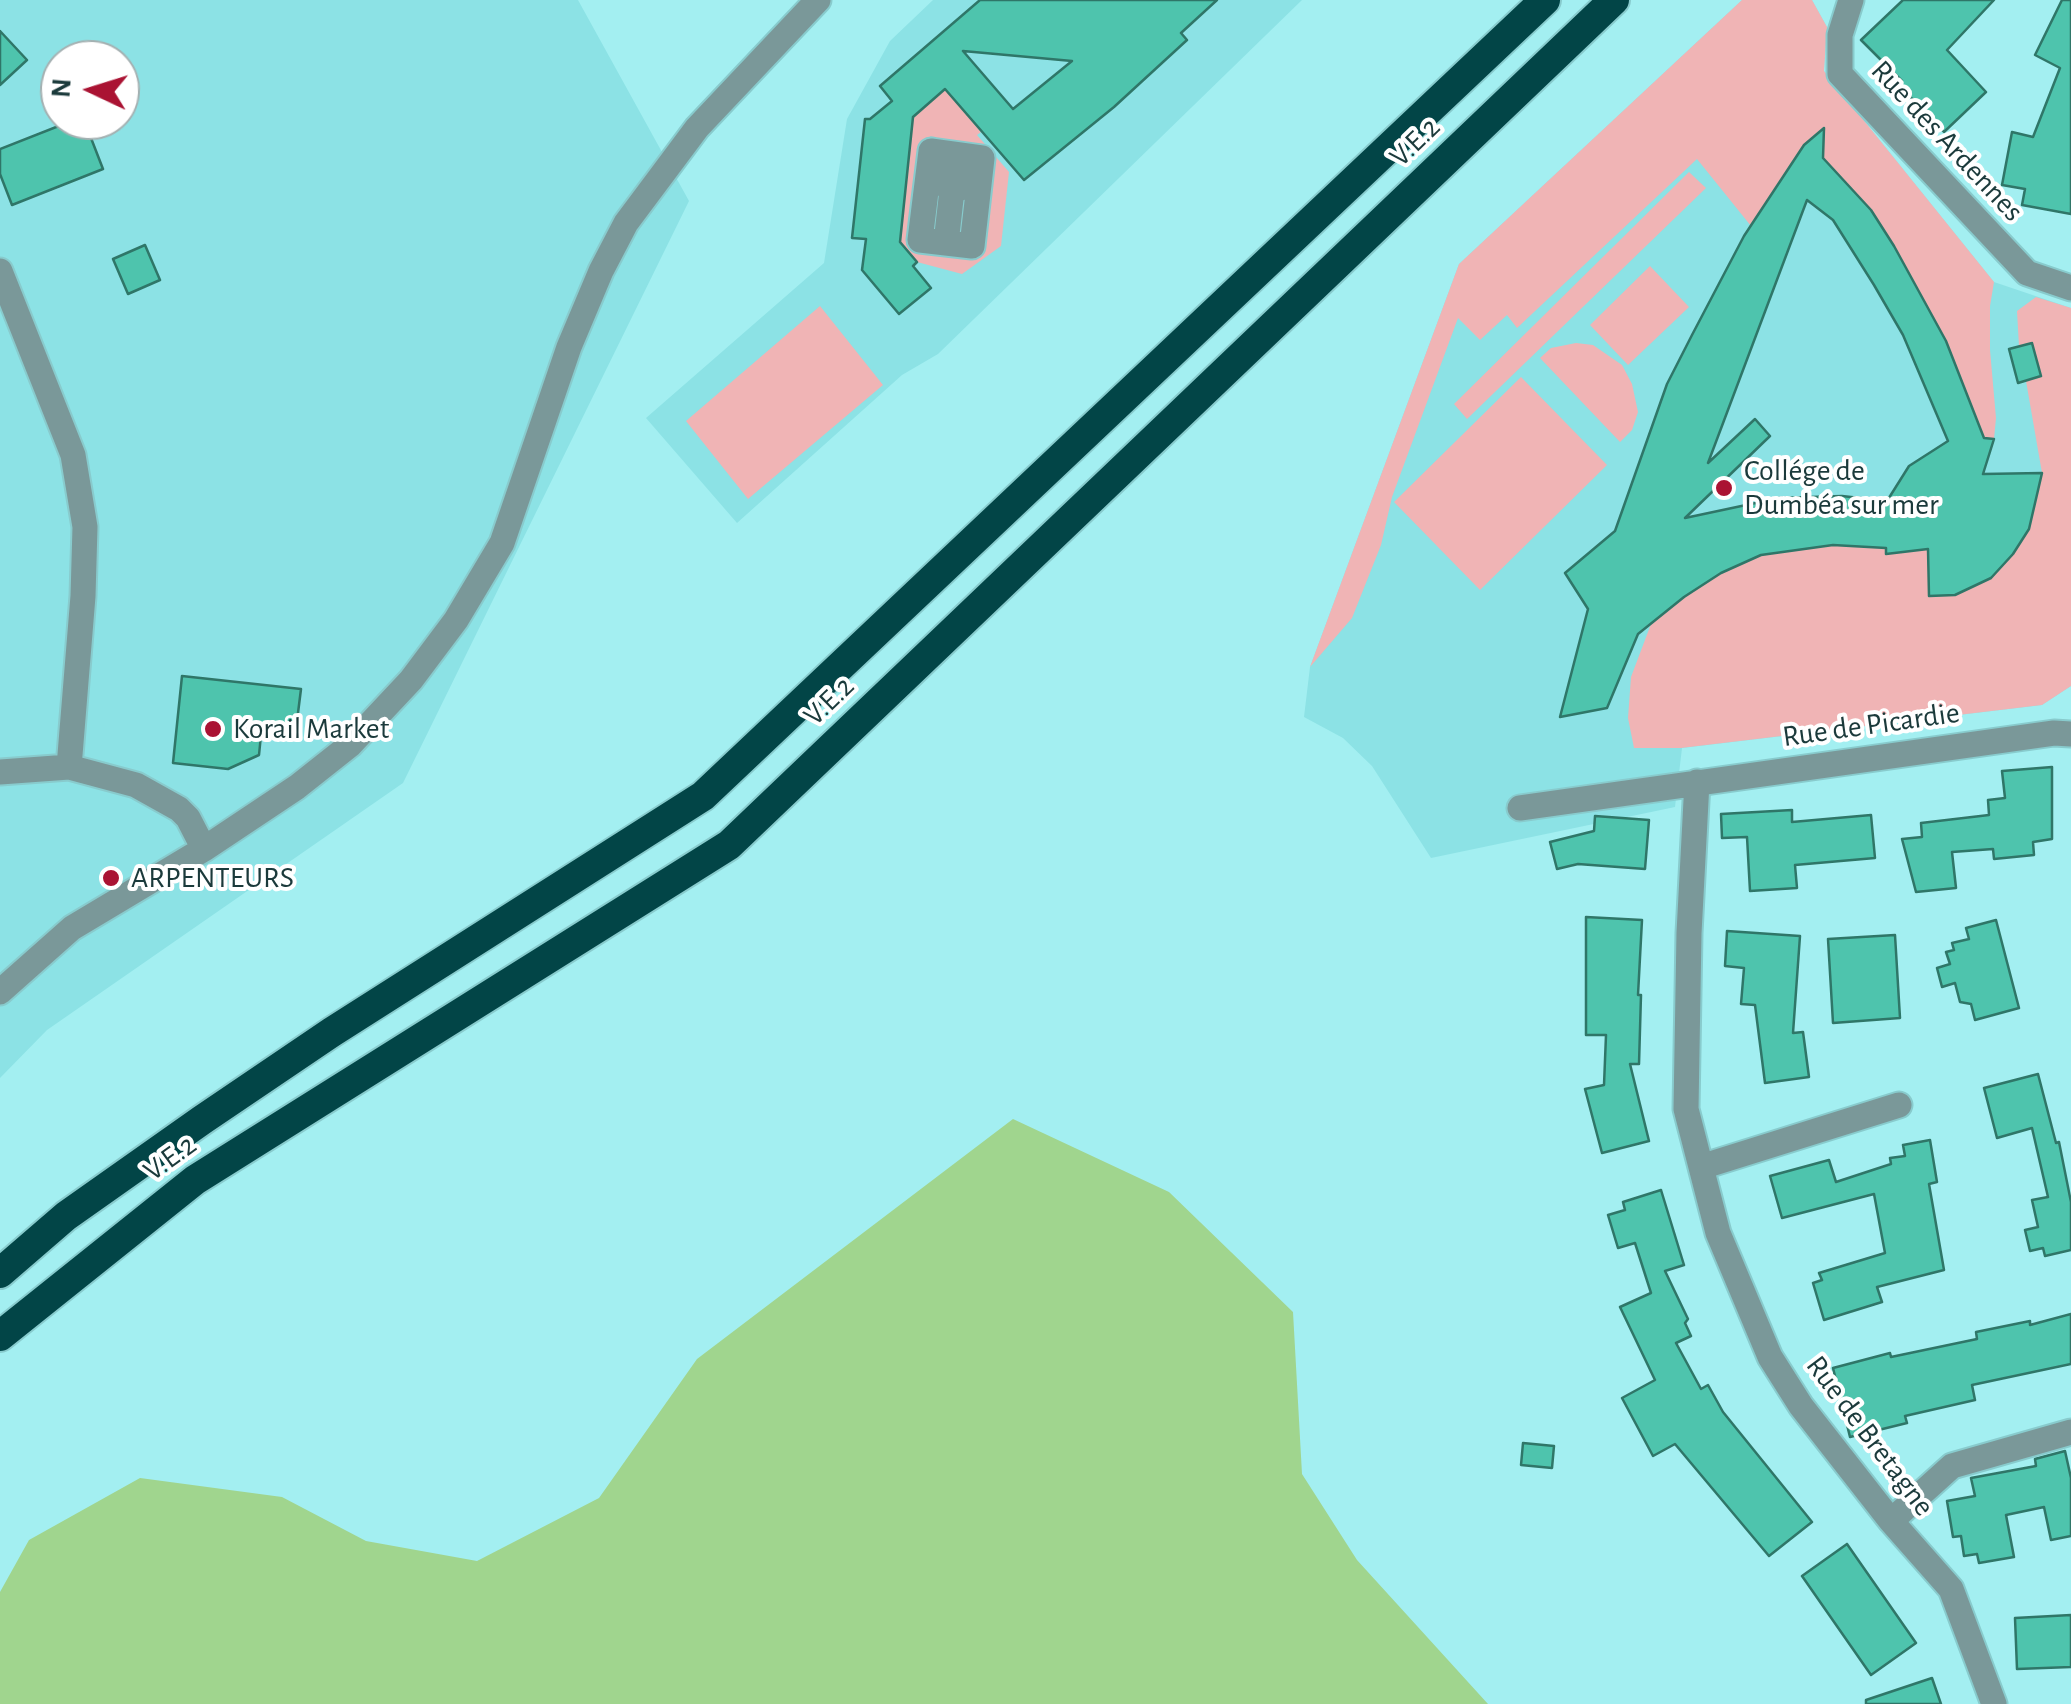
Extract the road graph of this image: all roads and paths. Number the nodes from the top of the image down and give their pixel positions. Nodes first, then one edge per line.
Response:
1 (818, 0) edge
2 (1545, 0) edge
3 (1614, 0) edge
4 (1851, 0) edge
5 (939, 226) joint
6 (0, 271) edge
7 (2071, 288) edge
8 (2066, 731) edge
9 (69, 767) junction
10 (0, 772) edge
11 (1697, 782) junction
12 (1520, 808) dead end
13 (204, 849) junction
14 (0, 992) edge
15 (1899, 1105) dead end
16 (1701, 1167) junction
17 (0, 1273) edge
18 (0, 1336) edge
19 (2071, 1432) edge
20 (1891, 1521) junction
21 (1994, 1704) edge

1 - 13 street
2 - 17 highway, V.E.2
3 - 18 highway, V.E.2
4 - 7 street, Rue des Ardennes
5 - 5 street
6 - 9 street
8 - 11 street, Rue de Picardie
9 - 10 street
9 - 13 street
11 - 12 street, Rue de Picardie
11 - 16 street, Rue de Bretagne
13 - 14 street
15 - 16 street
16 - 20 street, Rue de Bretagne
19 - 20 street
20 - 21 street, Rue de Bretagne

